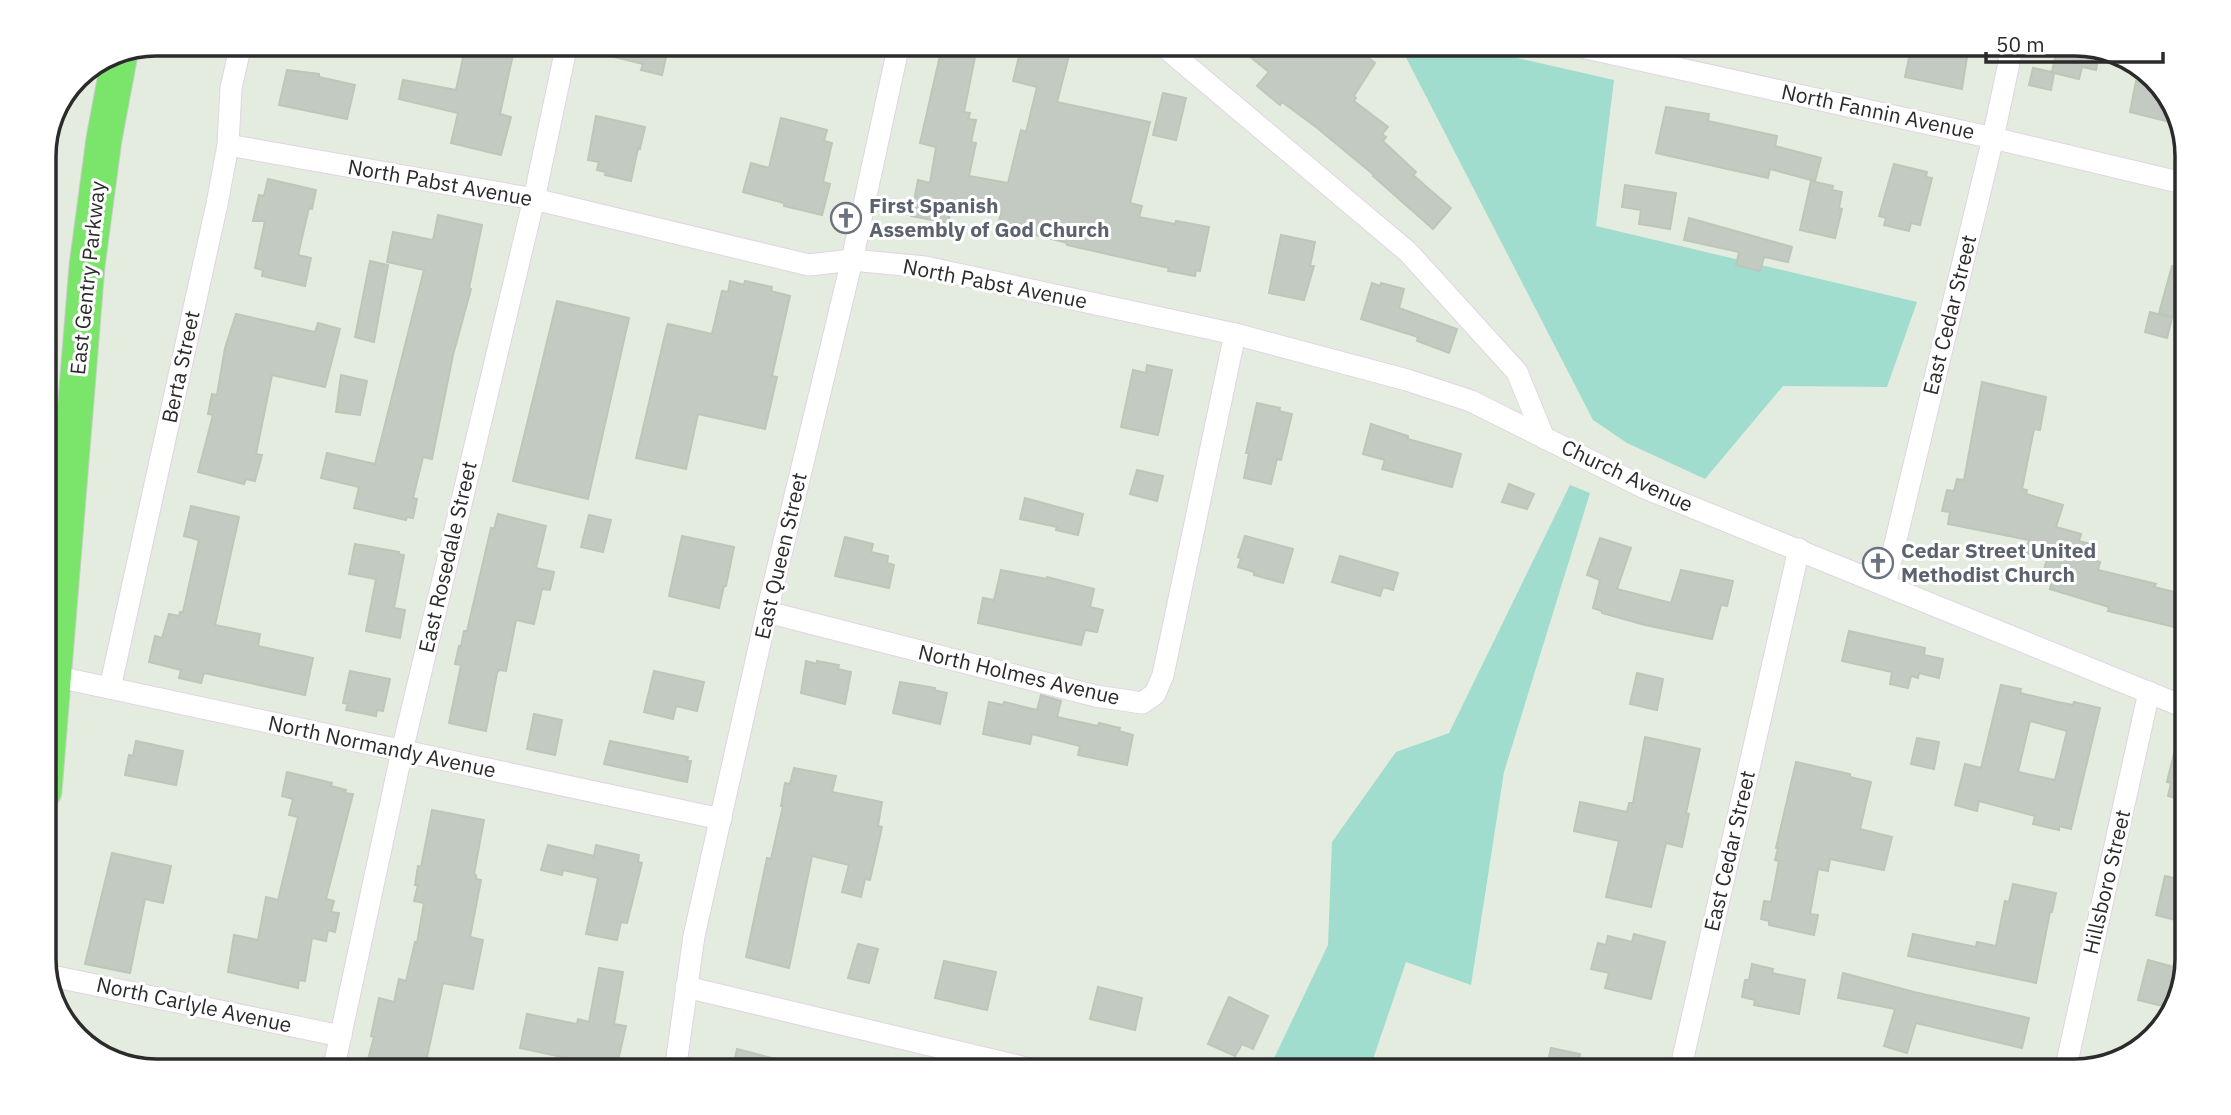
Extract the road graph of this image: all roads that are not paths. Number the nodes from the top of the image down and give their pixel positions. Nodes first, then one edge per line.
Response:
1 (238, 56) edge
2 (564, 56) edge
3 (896, 56) edge
4 (1175, 56) edge
5 (1622, 56) edge
6 (2010, 56) edge
7 (118, 64) edge
8 (1993, 138) junction
9 (228, 145) junction
10 (2175, 181) edge
11 (534, 199) junction
12 (852, 260) junction
13 (1235, 334) junction
14 (1544, 438) junction
15 (1799, 549) junction
16 (1885, 585) junction
17 (56, 600) edge
18 (768, 612) junction
19 (56, 676) edge
20 (110, 688) junction
21 (2150, 692) junction
22 (2175, 703) edge
23 (402, 751) junction
24 (721, 819) junction
25 (58, 977) edge
26 (686, 988) junction
27 (341, 1036) junction
28 (336, 1059) edge
29 (677, 1059) edge
30 (988, 1059) edge
31 (1683, 1059) edge
32 (2068, 1059) edge

1 - 9 street, Berta Street
2 - 11 street, East Rosedale Street
3 - 12 street, East Queen Street
4 - 14 street, Church Avenue
5 - 8 street, North Fannin Avenue
6 - 8 street, East Cedar Street
7 - 17 main road, East Gentry Parkway
8 - 10 street, North Fannin Avenue
8 - 16 street, East Cedar Street
9 - 11 street, North Pabst Avenue
9 - 20 street, Berta Street
11 - 12 street, North Pabst Avenue
11 - 23 street, East Rosedale Street
12 - 13 street, North Pabst Avenue
12 - 18 street, East Queen Street
13 - 14 street, North Pabst Avenue
13 - 18 street, North Holmes Avenue
14 - 15 street, Church Avenue
15 - 16 street, Church Avenue
15 - 31 street, East Cedar Street
16 - 21 street, Church Avenue
18 - 24 street, East Queen Street
19 - 20 street, North Normandy Avenue
20 - 23 street, North Normandy Avenue
21 - 22 street, Church Avenue
21 - 32 street, Hillsboro Street
23 - 24 street, North Normandy Avenue
23 - 27 street, East Rosedale Street
24 - 26 street, East Queen Street
25 - 27 street, North Carlyle Avenue
26 - 29 street, East Queen Street
26 - 30 street
27 - 28 street, East Rosedale Street

